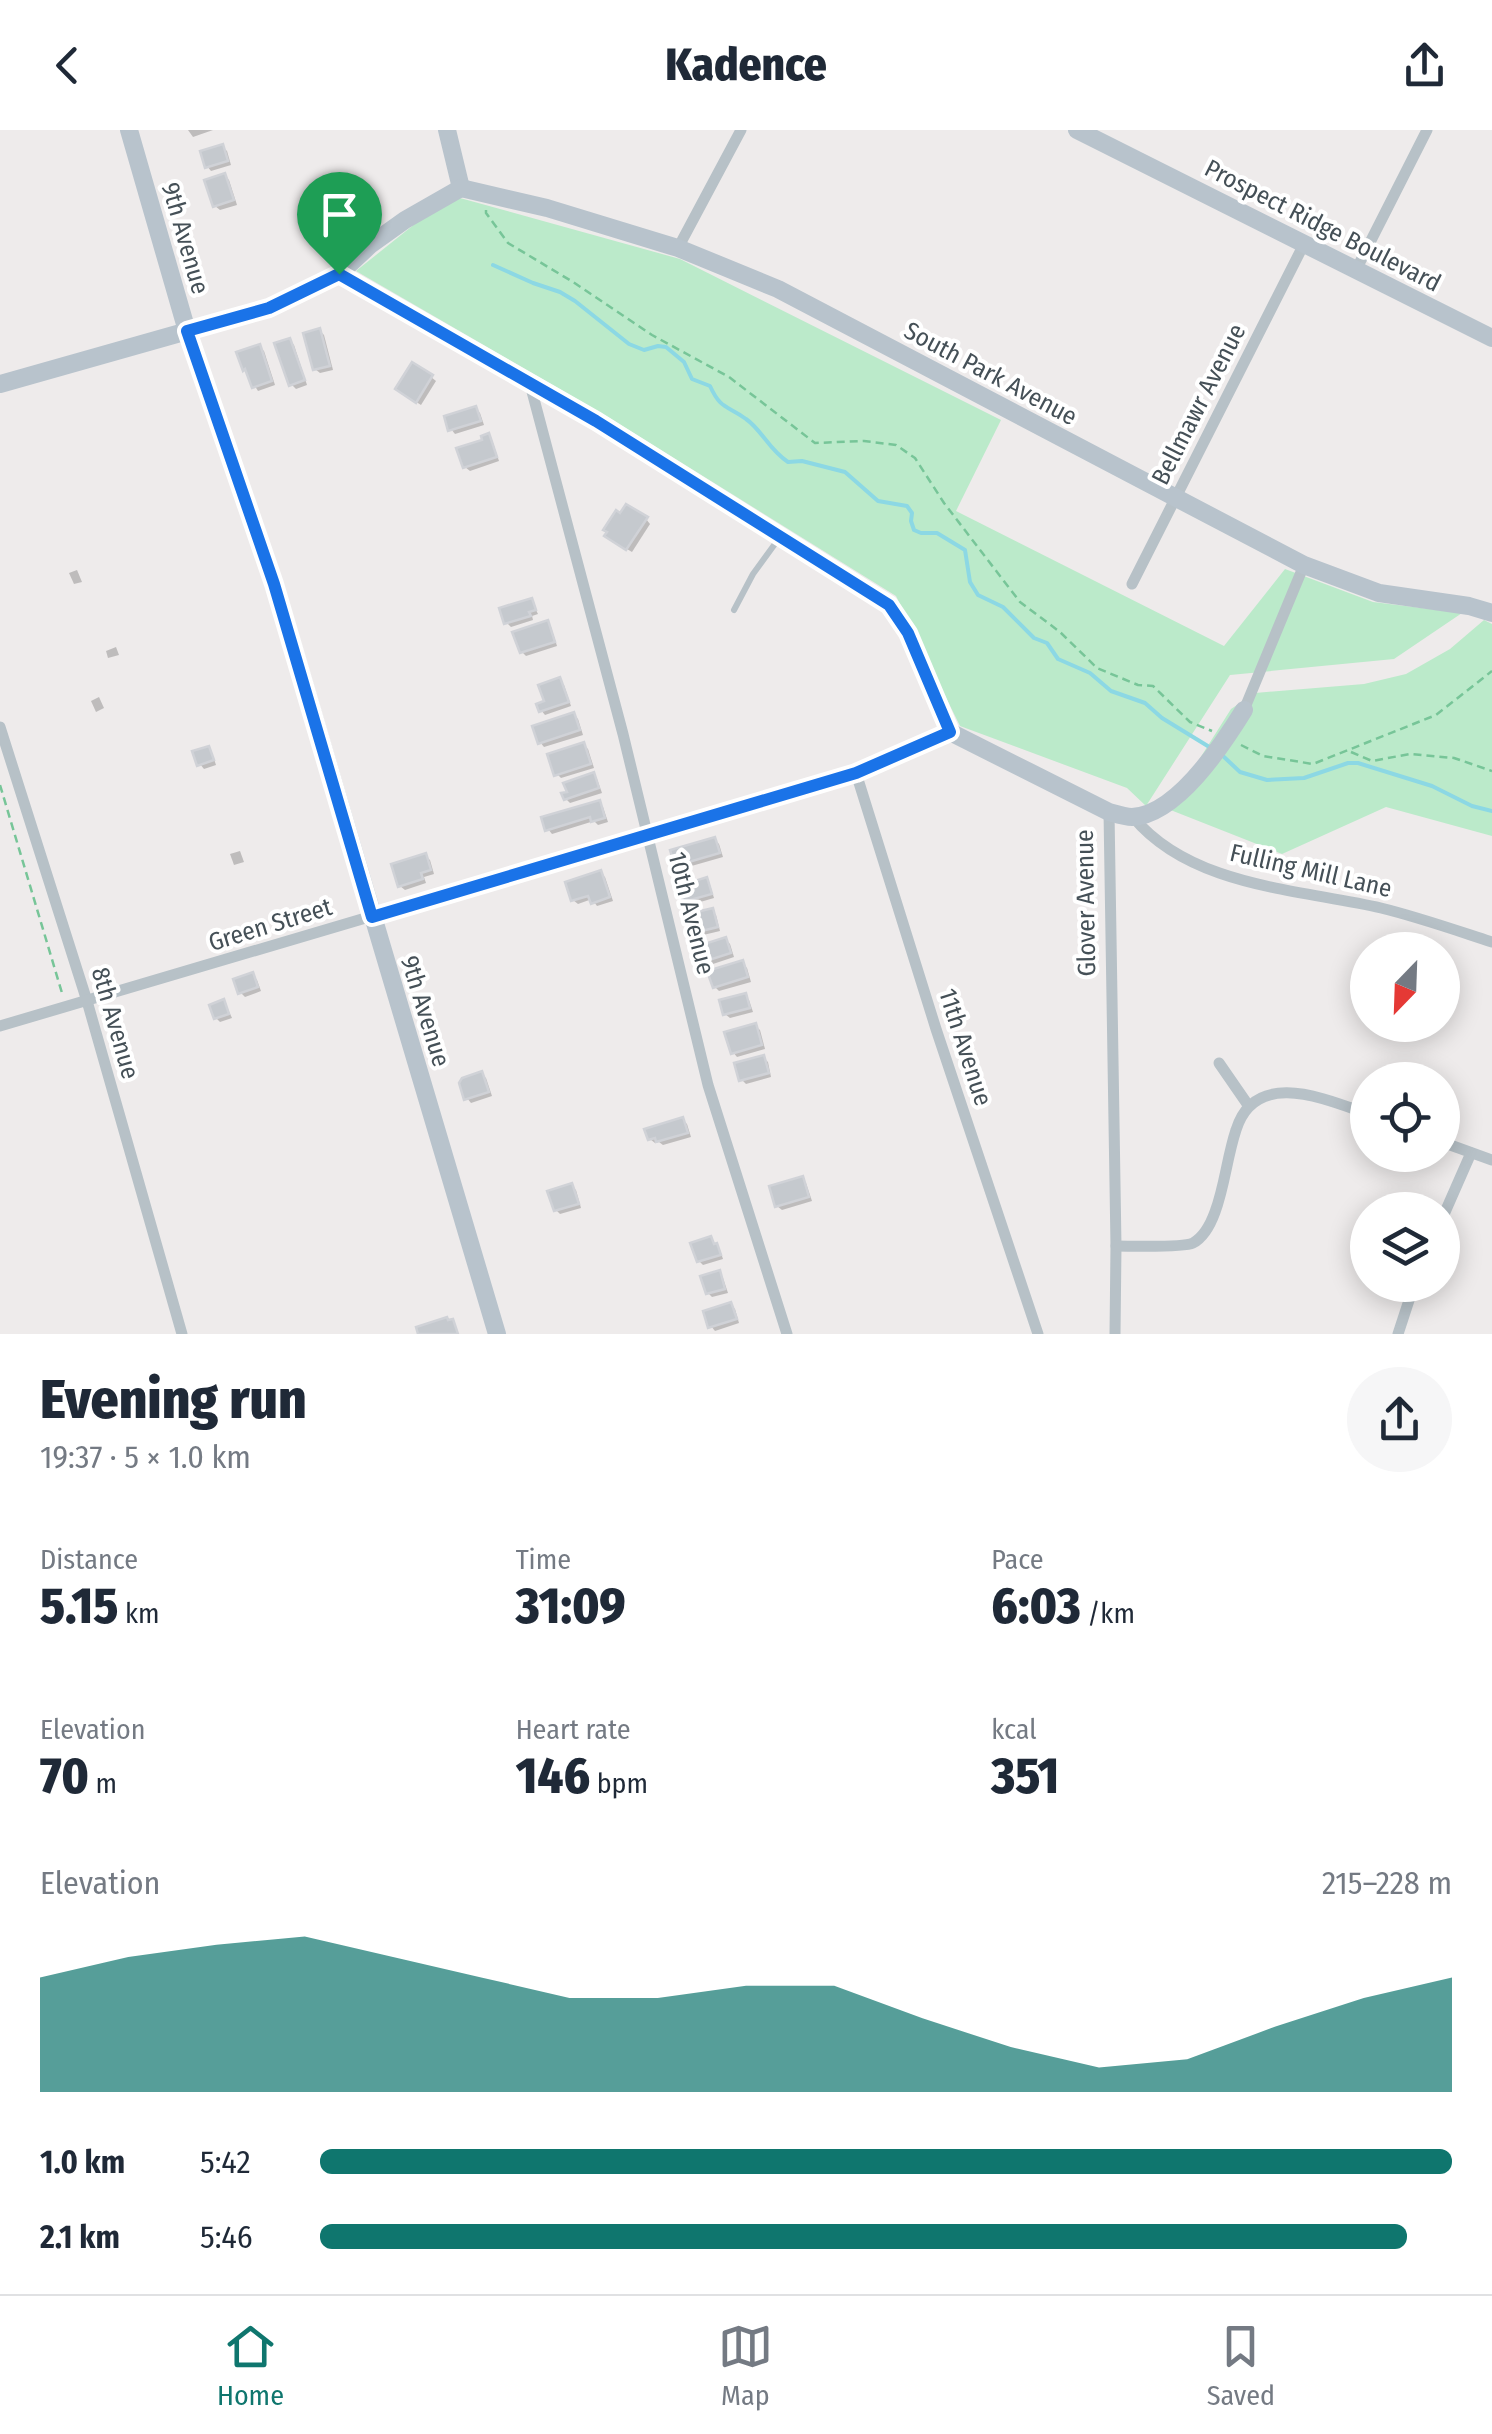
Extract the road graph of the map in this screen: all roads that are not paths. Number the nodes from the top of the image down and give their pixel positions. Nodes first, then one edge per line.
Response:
1 (129, 130) edge
2 (447, 130) edge
3 (742, 130) edge
4 (1077, 130) edge
5 (1427, 130) edge
6 (460, 188) junction
7 (1304, 244) junction
8 (678, 248) junction
9 (1356, 270) junction
10 (339, 274) junction
11 (187, 331) junction
12 (1492, 338) edge
13 (0, 384) edge
14 (530, 384) junction
15 (1176, 496) junction
16 (781, 536) junction
17 (1304, 564) junction
18 (1132, 584) dead end
19 (734, 610) dead end
20 (1487, 612) edge
21 (1244, 710) joint
22 (0, 727) edge
23 (950, 732) junction
24 (856, 773) junction
25 (1109, 812) junction
26 (1133, 817) junction
27 (648, 835) junction
28 (372, 917) junction
29 (1492, 942) edge
30 (87, 1002) junction
31 (0, 1026) edge
32 (1218, 1063) dead end
33 (1248, 1105) junction
34 (1350, 1108) edge
35 (1460, 1148) edge
36 (1471, 1152) junction
37 (1492, 1160) edge
38 (1454, 1192) edge
39 (1116, 1246) junction
40 (1408, 1302) edge
41 (182, 1334) edge
42 (497, 1334) edge
43 (787, 1334) edge
44 (1038, 1334) edge
45 (1115, 1334) edge
46 (1398, 1334) edge

1 - 11 street, 9th Avenue
2 - 6 street
3 - 8 street
4 - 7 street, Prospect Ridge Boulevard
5 - 9 street
6 - 8 street, South Park Avenue
6 - 10 street
7 - 9 street, Prospect Ridge Boulevard
7 - 15 street, Bellmawr Avenue
8 - 15 street, South Park Avenue
9 - 12 street, Prospect Ridge Boulevard
10 - 11 street
10 - 14 street
11 - 13 street
11 - 28 street, 9th Avenue
14 - 16 street
14 - 27 street, 10th Avenue
15 - 17 street, South Park Avenue
15 - 18 street, Bellmawr Avenue
16 - 19 lane
16 - 23 street
17 - 20 street, South Park Avenue
17 - 21 street, Glover Avenue
21 - 26 street, Glover Avenue
22 - 30 street, 8th Avenue
23 - 24 street, Green Street
23 - 25 street
24 - 27 street, Green Street
24 - 44 street, 11th Avenue
25 - 26 street, Glover Avenue
25 - 39 street, Glover Avenue
26 - 29 street, Fulling Mill Lane
27 - 28 street, Green Street
27 - 43 street, 10th Avenue
28 - 30 street, Green Street
28 - 42 street, 9th Avenue
30 - 31 street, Green Street
30 - 41 street, 8th Avenue
32 - 33 street
33 - 34 street
33 - 39 street
35 - 36 street
36 - 37 street
36 - 38 street
39 - 45 street, Glover Avenue
40 - 46 street

